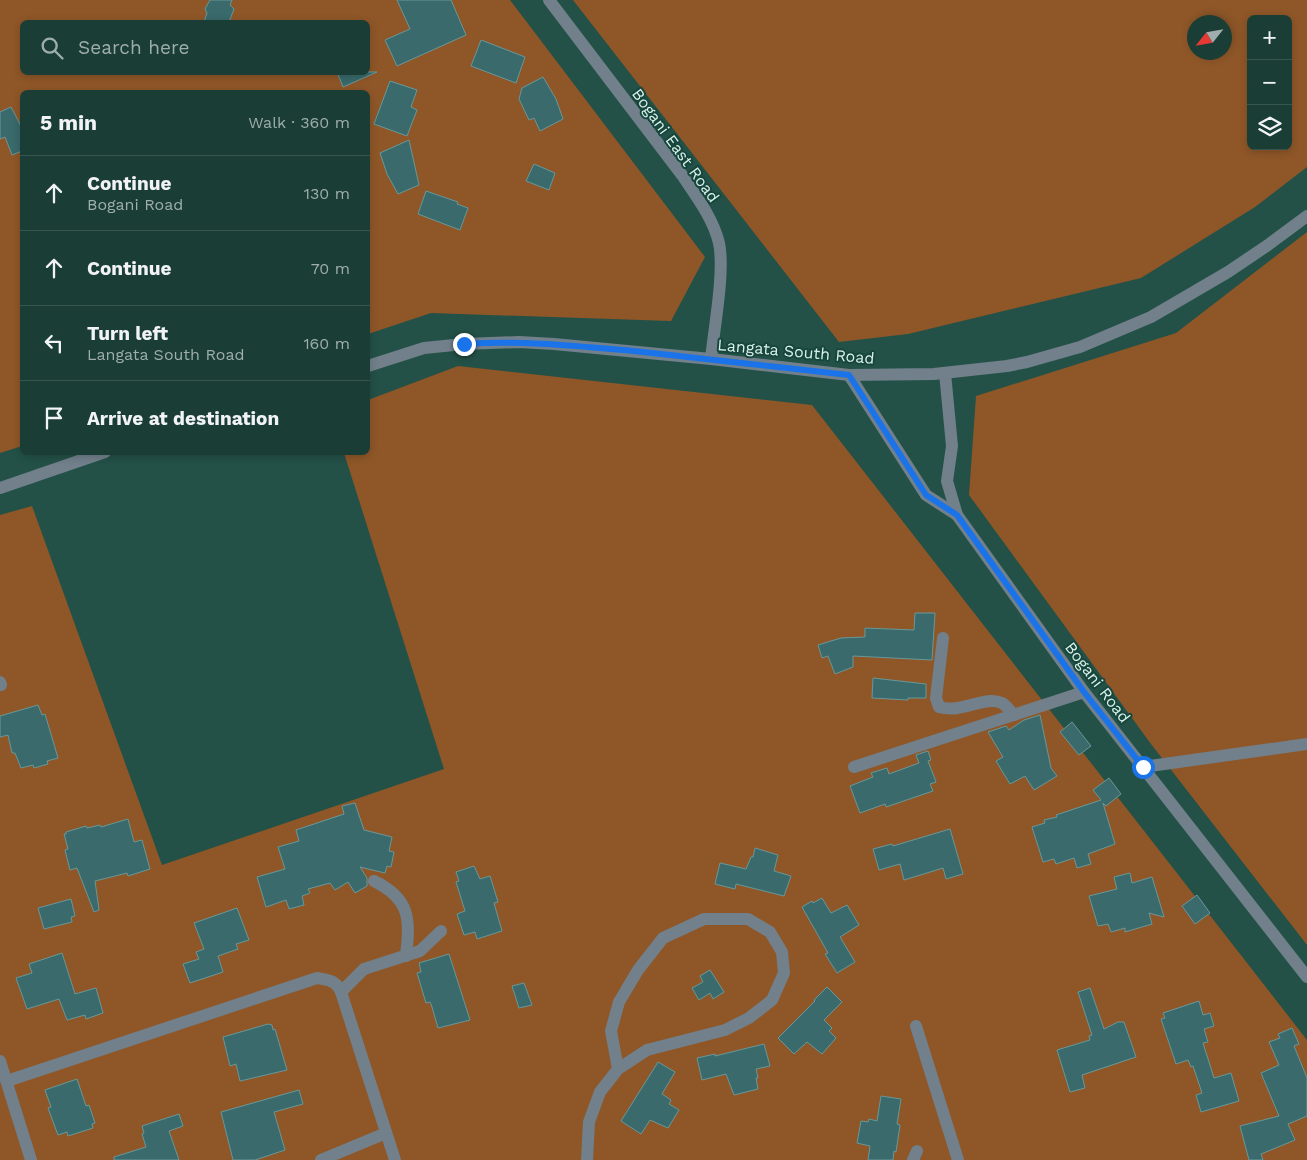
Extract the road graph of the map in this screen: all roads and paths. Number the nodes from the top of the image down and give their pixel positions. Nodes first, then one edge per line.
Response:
1 (549, 0) edge
2 (1307, 216) edge
3 (711, 359) junction
4 (370, 365) edge
5 (945, 373) junction
6 (849, 375) junction
7 (96, 455) edge
8 (0, 488) edge
9 (957, 515) junction
10 (943, 638) dead end
11 (1084, 692) junction
12 (1014, 715) junction
13 (1307, 744) edge
14 (854, 767) dead end
15 (1143, 767) junction
16 (374, 881) dead end
17 (441, 931) dead end
18 (406, 956) junction
19 (1307, 977) edge
20 (341, 992) junction
21 (916, 1026) dead end
22 (0, 1061) edge
23 (618, 1068) junction
24 (7, 1081) junction
25 (386, 1133) junction
26 (31, 1160) edge
27 (321, 1160) edge
28 (395, 1160) edge
29 (587, 1160) edge
30 (958, 1160) edge

1 - 3 street, Bogani East Road
2 - 5 street, Langata South Road
3 - 4 street, Langata South Road
3 - 6 street, Langata South Road
5 - 6 street, Langata South Road
5 - 9 street, Bogani Road
6 - 9 street
7 - 8 street
9 - 11 street, Bogani Road
10 - 12 street
11 - 12 street
11 - 15 street, Bogani Road
12 - 14 street
13 - 15 street
15 - 19 street, Bogani Road
16 - 18 street
17 - 18 street
18 - 20 street
20 - 24 street
20 - 25 street
21 - 30 street
22 - 24 street
23 - 23 street
23 - 29 street
24 - 26 street
25 - 27 street
25 - 28 street

